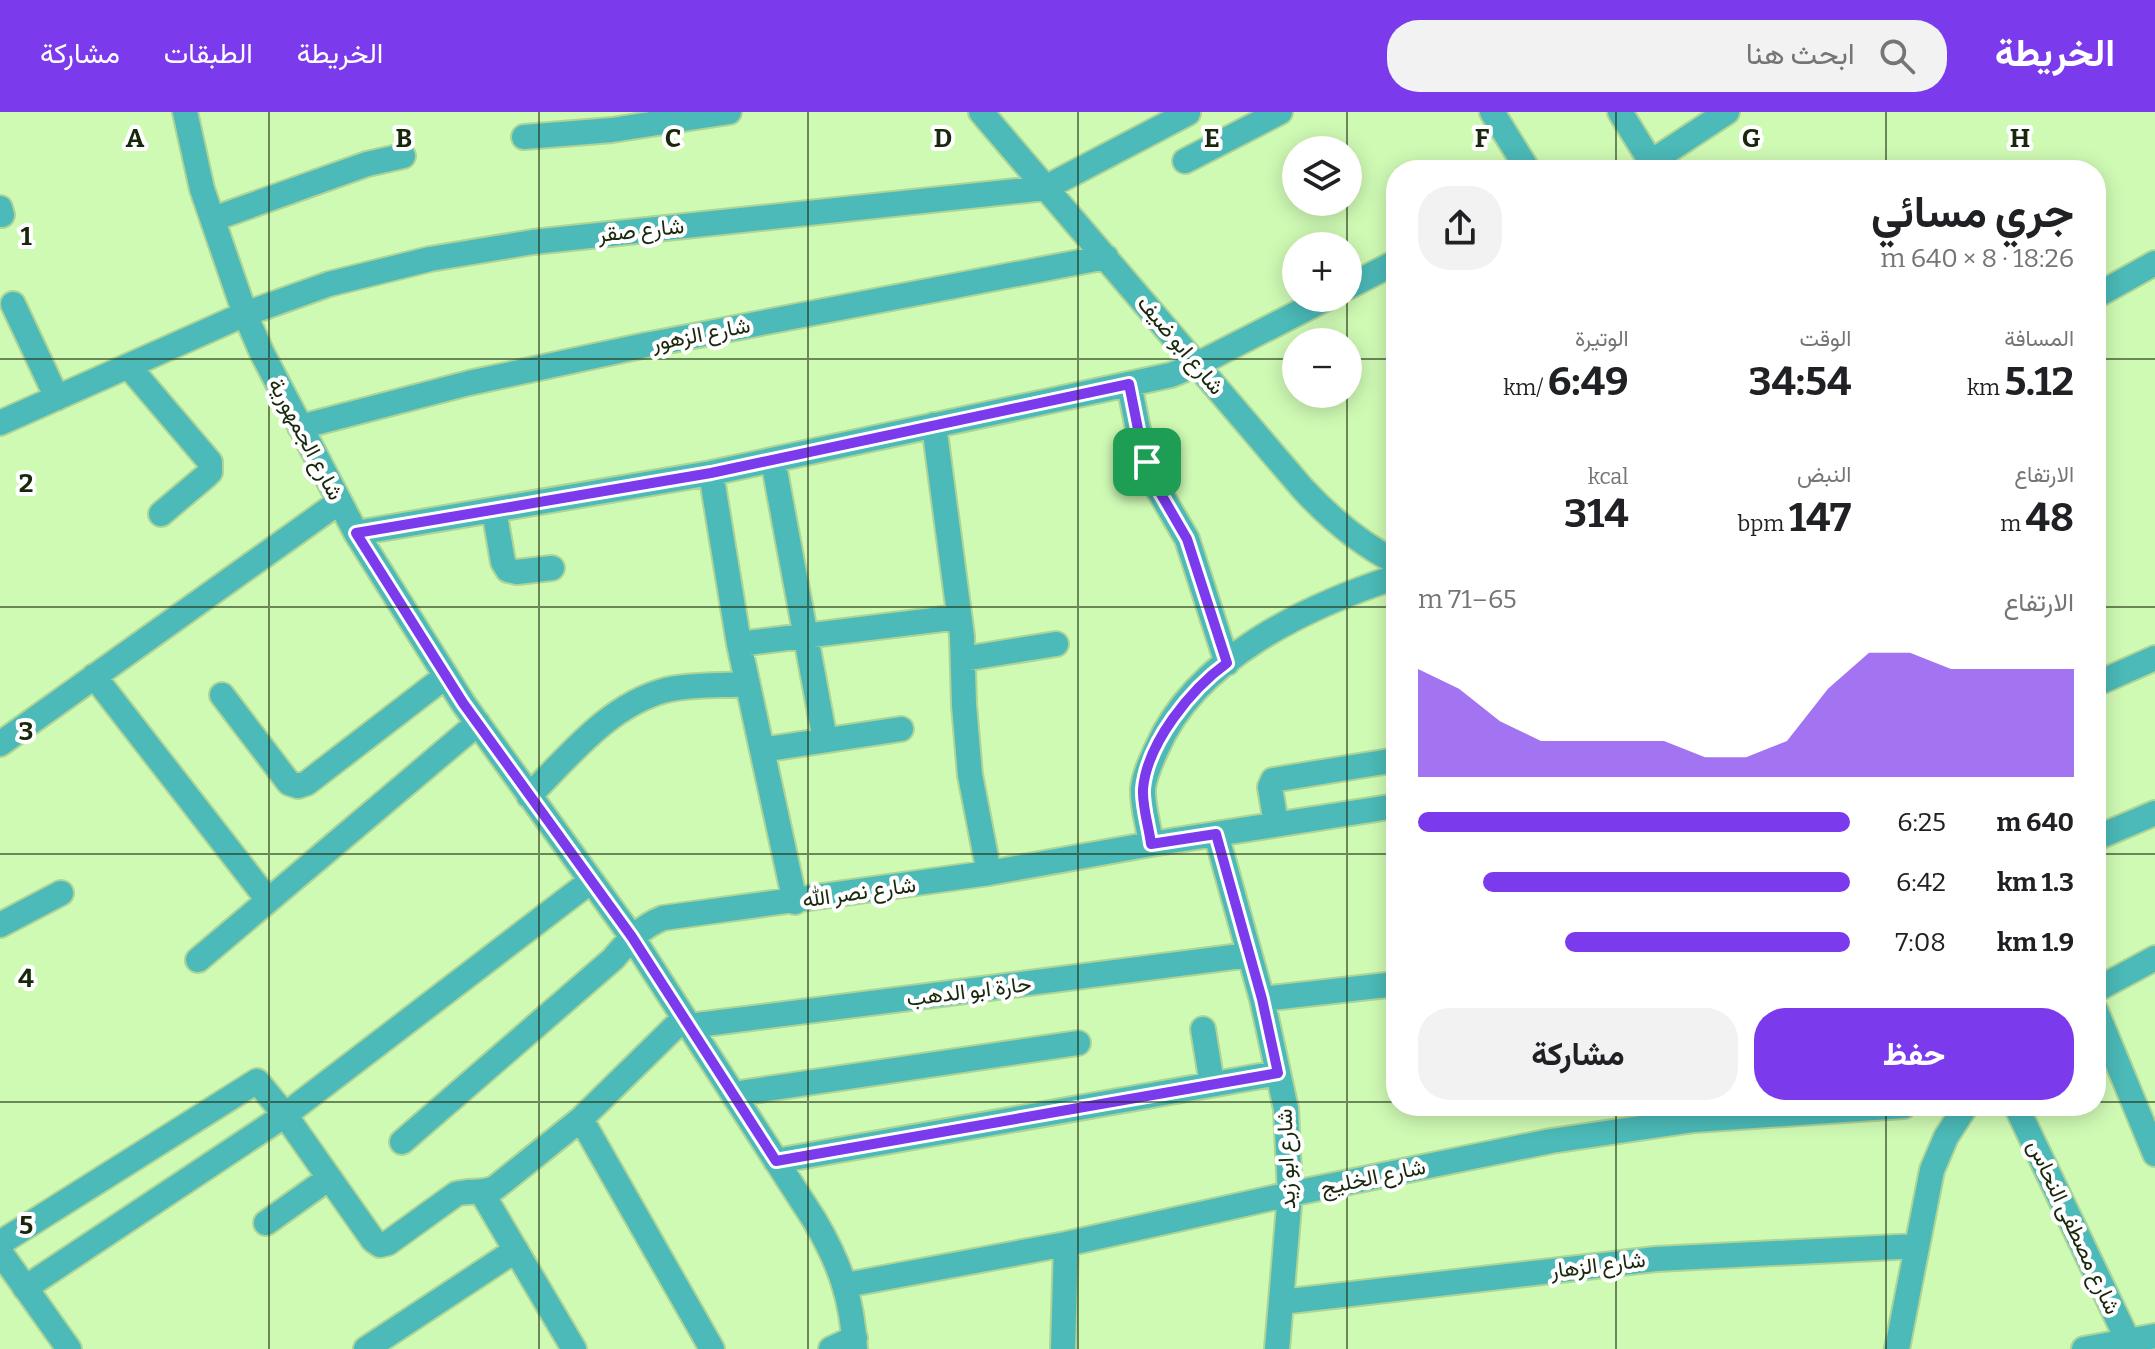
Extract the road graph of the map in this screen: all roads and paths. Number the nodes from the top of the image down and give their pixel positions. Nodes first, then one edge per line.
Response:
1 (185, 112) edge
2 (729, 112) edge
3 (981, 112) edge
4 (1280, 112) edge
5 (1492, 112) edge
6 (1620, 112) edge
7 (1727, 112) edge
8 (1188, 113) edge
9 (524, 137) dead end
10 (403, 156) dead end
11 (1522, 160) edge
12 (1649, 160) edge
13 (1661, 160) edge
14 (1185, 161) dead end
15 (1045, 188) junction
16 (213, 219) junction
17 (1106, 257) junction
18 (2155, 263) edge
19 (1386, 267) edge
20 (1362, 280) edge
21 (2106, 290) edge
22 (13, 304) dead end
23 (1300, 312) edge
24 (245, 314) junction
25 (1198, 364) junction
26 (130, 368) junction
27 (1129, 384) junction
28 (57, 398) junction
29 (0, 423) edge
30 (934, 425) junction
31 (300, 427) junction
32 (773, 460) junction
33 (711, 473) junction
34 (339, 502) junction
35 (494, 510) junction
36 (161, 514) dead end
37 (356, 533) junction
38 (1386, 556) edge
39 (552, 568) dead end
40 (1386, 581) edge
41 (959, 617) junction
42 (805, 636) junction
43 (739, 644) junction
44 (1056, 644) dead end
45 (2155, 658) edge
46 (963, 659) junction
47 (1227, 663) junction
48 (94, 676) junction
49 (446, 676) junction
50 (2106, 680) edge
51 (747, 684) junction
52 (222, 695) dead end
53 (478, 723) junction
54 (901, 729) dead end
55 (825, 740) junction
56 (0, 744) edge
57 (762, 750) junction
58 (1386, 762) edge
59 (529, 796) junction
60 (1386, 808) edge
61 (2155, 813) edge
62 (1276, 824) junction
63 (1216, 834) junction
64 (2106, 834) edge
65 (1151, 844) junction
66 (989, 873) junction
67 (591, 881) junction
68 (61, 893) dead end
69 (268, 900) junction
70 (795, 902) junction
71 (0, 925) edge
72 (632, 937) junction
73 (1249, 955) junction
74 (2155, 958) edge
75 (198, 960) dead end
76 (1386, 985) edge
77 (2106, 985) edge
78 (1262, 999) junction
79 (687, 1022) junction
80 (1203, 1029) dead end
81 (1078, 1043) dead end
82 (2106, 1060) edge
83 (1278, 1073) junction
84 (1212, 1084) junction
85 (733, 1094) junction
86 (285, 1115) junction
87 (1749, 1116) edge
88 (1960, 1116) edge
89 (2021, 1116) edge
90 (581, 1119) junction
91 (402, 1142) dead end
92 (2155, 1154) edge
93 (776, 1161) junction
94 (329, 1178) junction
95 (482, 1193) junction
96 (1290, 1194) junction
97 (266, 1223) dead end
98 (0, 1243) edge
99 (1066, 1244) junction
100 (1917, 1246) junction
101 (516, 1250) junction
102 (0, 1252) edge
103 (846, 1285) junction
104 (25, 1288) junction
105 (1281, 1302) junction
106 (2155, 1336) edge
107 (855, 1344) edge
108 (2130, 1346) edge
109 (69, 1349) edge
110 (366, 1349) edge
111 (574, 1349) edge
112 (712, 1349) edge
113 (831, 1349) edge
114 (1063, 1349) edge
115 (1277, 1349) edge
116 (1897, 1349) edge
117 (2084, 1349) edge

1 - 16 street, شارع الجمهورية
2 - 9 street
3 - 15 street, شارع ابو ضيف
4 - 14 street
5 - 11 street
6 - 12 street
7 - 13 street
8 - 15 street
10 - 16 street
15 - 17 street, شارع ابو ضيف
15 - 24 street, شارع صقر
16 - 24 street, شارع الجمهورية
17 - 25 street, شارع ابو ضيف
17 - 31 street, شارع الزهور
18 - 21 street
19 - 20 street
22 - 28 street
23 - 25 street
24 - 26 street, شارع صقر
24 - 31 street, شارع الجمهورية
25 - 27 street
25 - 38 street, شارع ابو ضيف
26 - 28 street, شارع صقر
26 - 36 street
27 - 30 street
27 - 47 street
28 - 29 street, شارع صقر
30 - 32 street
30 - 41 street
31 - 34 street, شارع الجمهورية
32 - 33 street
32 - 42 street
33 - 35 street
33 - 43 street
34 - 37 street, شارع الجمهورية
34 - 48 street
35 - 37 street
35 - 39 street
37 - 49 street, شارع الجمهورية
40 - 47 street
41 - 42 street
41 - 46 street
42 - 43 street
42 - 55 street
43 - 51 street
44 - 46 street
45 - 50 street
46 - 66 street
47 - 65 street
48 - 56 street
48 - 69 street
49 - 52 street
49 - 53 street, شارع الجمهورية
51 - 57 street
51 - 59 street
53 - 59 street, شارع الجمهورية
53 - 69 street
54 - 55 street
55 - 57 street
57 - 70 street
58 - 62 street
59 - 67 street, شارع الجمهورية
60 - 62 street, شارع نصر الله
61 - 64 street
62 - 63 street, شارع نصر الله
63 - 65 street, شارع نصر الله
63 - 73 street, شارع ابو زيد
65 - 66 street, شارع نصر الله
66 - 70 street, شارع نصر الله
67 - 72 street, شارع الجمهورية
67 - 86 street
68 - 71 street
69 - 75 street
70 - 72 street, شارع نصر الله
72 - 79 street, شارع الجمهورية
72 - 91 street, شارع نصر الله
73 - 78 street, شارع ابو زيد
73 - 79 street, حارة ابو الدهب
74 - 77 street
76 - 78 street
78 - 83 street, شارع ابو زيد
79 - 85 street, شارع الجمهورية
79 - 90 street
80 - 84 street
81 - 85 street
82 - 92 street
83 - 84 street
83 - 96 street, شارع ابو زيد
84 - 93 street
85 - 93 street, شارع الجمهورية
86 - 94 street
86 - 98 street
86 - 104 street
87 - 96 street, شارع الخليج
88 - 100 street
89 - 108 street, شارع مصطفى النحاس
90 - 95 street
90 - 112 street
93 - 103 street, شارع الجمهورية
94 - 95 street
94 - 97 street
95 - 101 street
96 - 99 street, شارع الخليج
96 - 105 street, شارع ابو زيد
99 - 103 street, شارع الخليج
99 - 114 street
100 - 105 street, شارع الزهار
100 - 116 street
101 - 110 street
101 - 111 street
102 - 104 street
103 - 107 street, شارع الجمهورية
104 - 109 street
105 - 115 street, شارع ابو زيد
106 - 108 street
107 - 113 street
108 - 117 street

